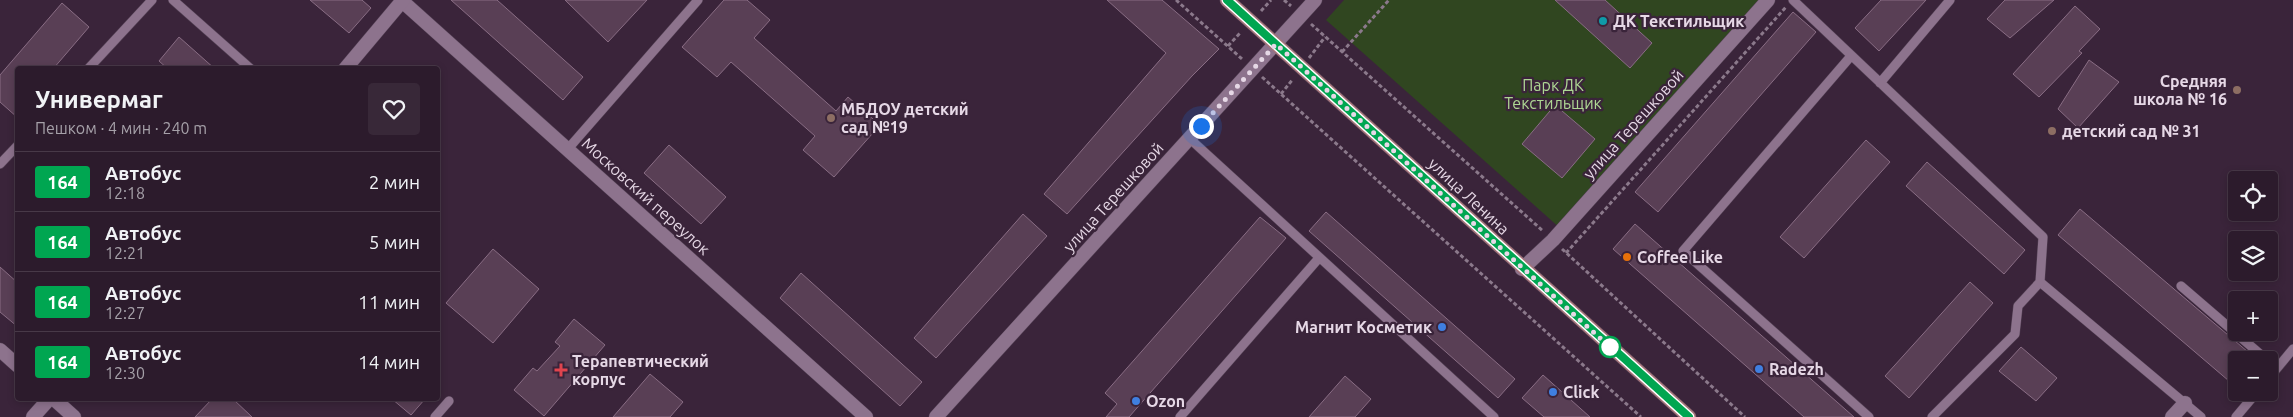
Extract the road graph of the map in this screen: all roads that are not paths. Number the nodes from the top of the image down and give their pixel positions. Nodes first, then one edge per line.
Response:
1 (152, 0) edge
2 (173, 0) edge
3 (402, 0) edge
4 (698, 0) edge
5 (1227, 0) edge
6 (1315, 0) edge
7 (1768, 0) edge
8 (1793, 0) edge
9 (1950, 0) edge
10 (1276, 44) junction
11 (1852, 56) junction
12 (91, 66) edge
13 (248, 66) edge
14 (347, 66) edge
15 (1880, 82) junction
16 (1190, 138) junction
17 (15, 148) edge
18 (567, 150) junction
19 (0, 164) edge
20 (1319, 258) junction
21 (1522, 269) junction
22 (2040, 282) junction
23 (2181, 286) dead end
24 (2293, 349) edge
25 (0, 350) edge
26 (2256, 351) edge
27 (15, 363) edge
28 (2278, 367) edge
29 (47, 401) edge
30 (56, 401) edge
31 (449, 401) dead end
32 (2249, 401) edge
33 (2185, 403) junction
34 (1488, 415) edge
35 (34, 417) edge
36 (74, 417) edge
37 (435, 417) edge
38 (866, 417) edge
39 (936, 417) edge
40 (1180, 417) edge
41 (1689, 417) edge
42 (1868, 417) edge
43 (1932, 417) edge
44 (2172, 417) edge
45 (2201, 417) edge
46 (2236, 417) edge

1 - 12 lane
2 - 13 lane
3 - 14 street
3 - 18 street, Московский переулок
4 - 18 lane
5 - 10 main road, улица Ленина
6 - 10 street, улица Терешковой
7 - 21 street, улица Терешковой
8 - 11 lane
9 - 15 lane
10 - 16 street, улица Терешковой
10 - 21 main road, улица Ленина
11 - 15 lane
11 - 42 lane
15 - 22 lane
16 - 20 lane
16 - 39 street, улица Терешковой
17 - 19 lane
18 - 38 street, Московский переулок
20 - 34 lane
20 - 40 lane
21 - 41 main road, улица Ленина
22 - 33 lane
22 - 43 lane
23 - 26 lane
24 - 28 lane
25 - 27 street
29 - 35 street
30 - 36 street
31 - 37 lane
32 - 46 lane
33 - 44 street
33 - 45 lane

